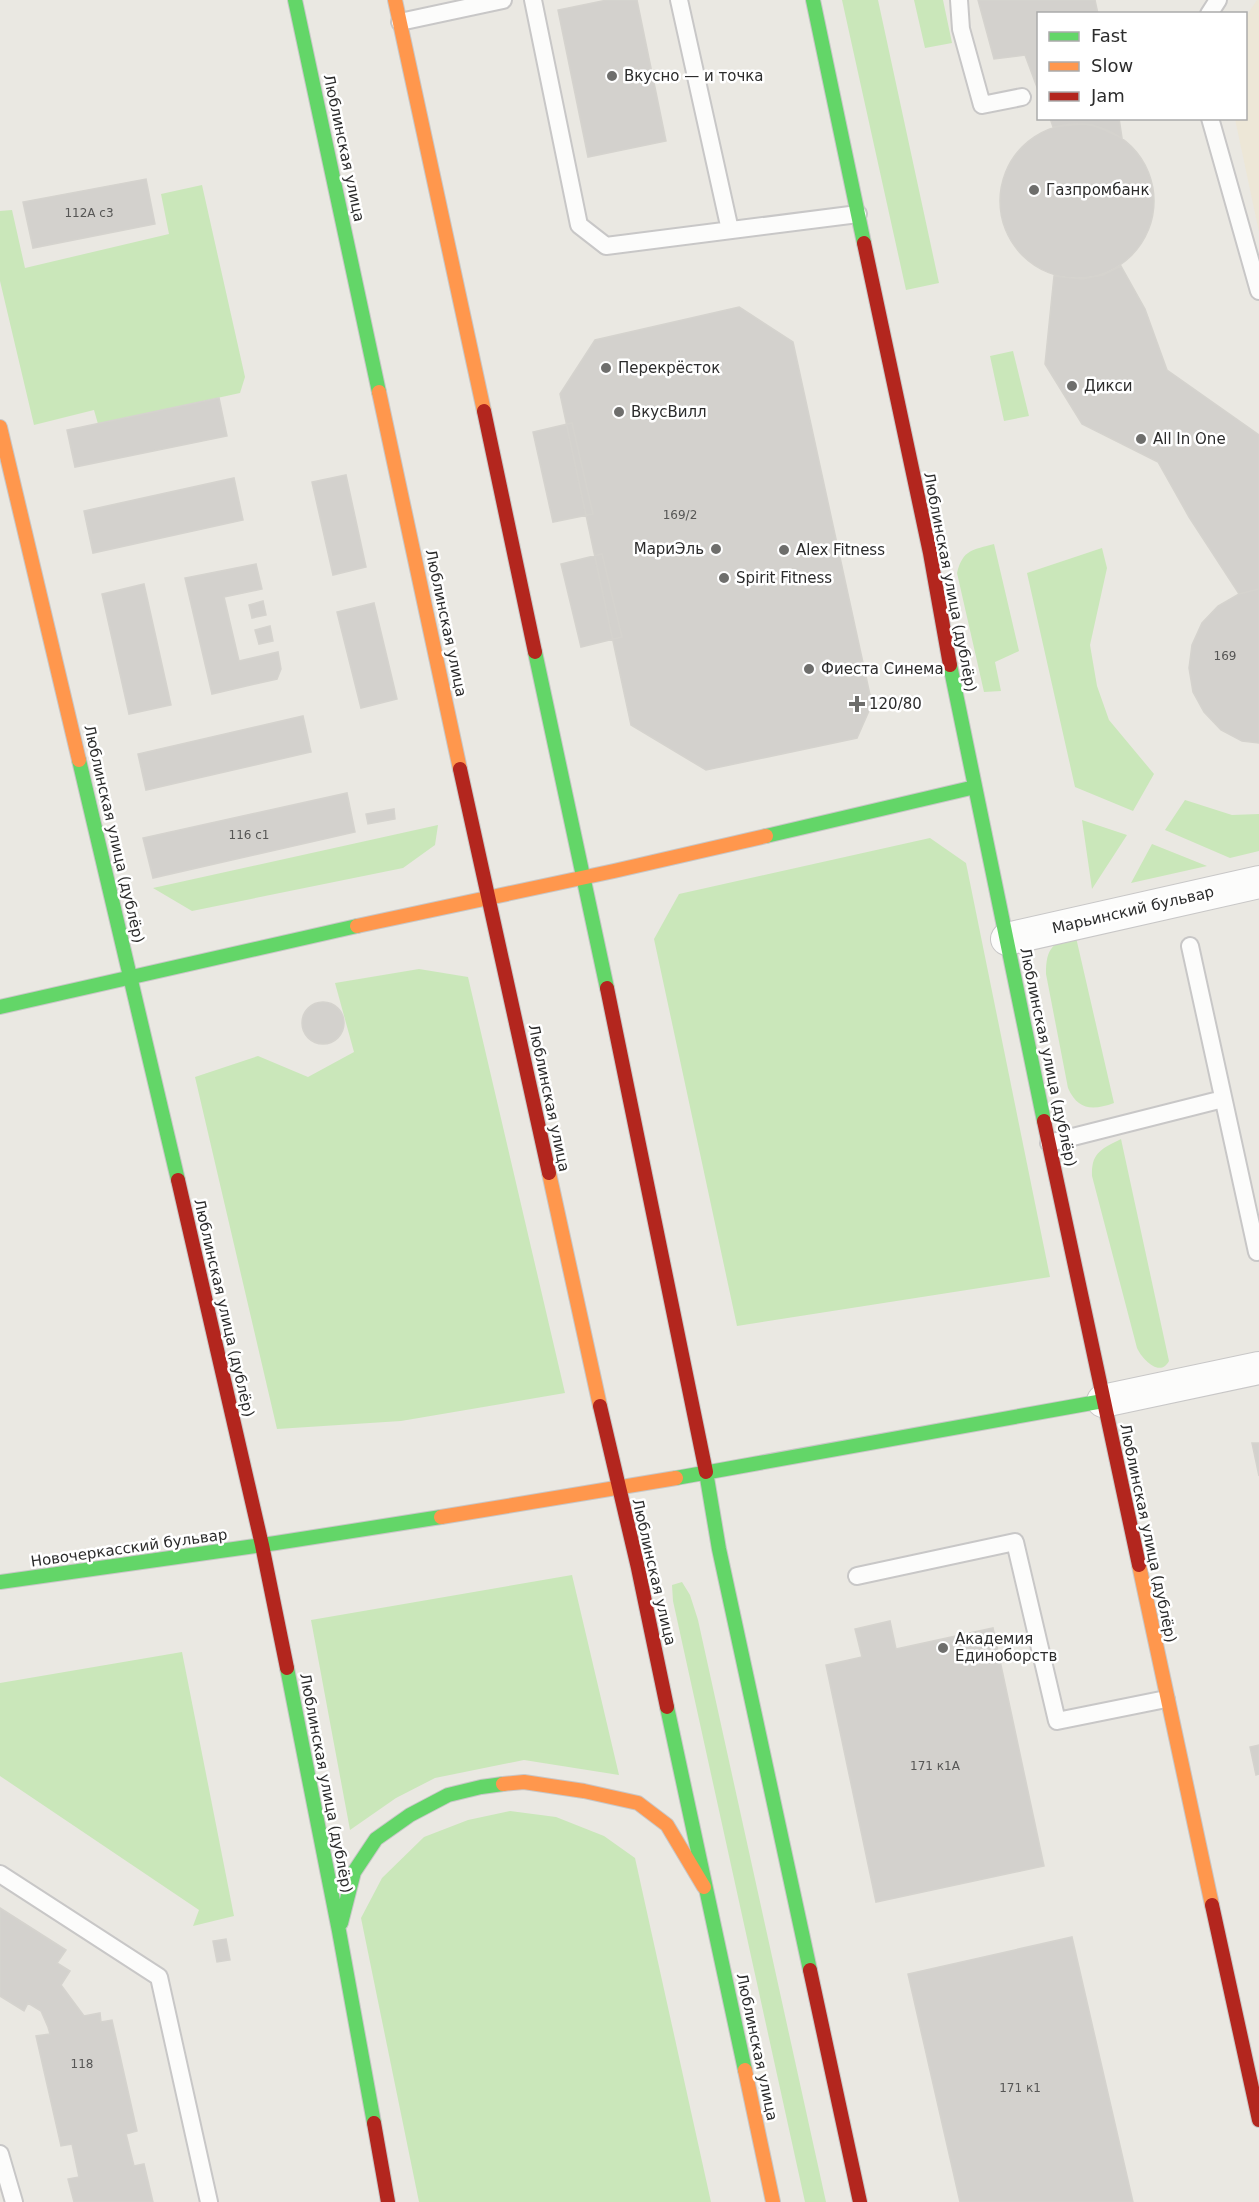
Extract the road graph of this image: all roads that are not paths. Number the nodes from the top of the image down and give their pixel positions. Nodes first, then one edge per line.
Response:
1 (295, 0) edge
2 (395, 0) edge
3 (503, 0) edge
4 (533, 0) edge
5 (679, 0) edge
6 (813, 0) edge
7 (959, 0) edge
8 (400, 22) junction
9 (1022, 97) dead end
10 (1211, 120) edge
11 (858, 214) junction
12 (730, 230) junction
13 (1259, 291) edge
14 (0, 427) edge
15 (975, 787) junction
16 (584, 878) junction
17 (1259, 882) edge
18 (488, 897) junction
19 (1007, 939) junction
20 (1190, 946) dead end
21 (131, 977) junction
22 (0, 1007) edge
23 (1223, 1099) junction
24 (1049, 1143) junction
25 (1257, 1252) dead end
26 (1259, 1368) edge
27 (1103, 1401) junction
28 (706, 1473) junction
29 (618, 1488) junction
30 (262, 1545) junction
31 (857, 1576) dead end
32 (0, 1582) edge
33 (1166, 1699) junction
34 (0, 1874) edge
35 (706, 1890) junction
36 (339, 1931) junction
37 (1259, 2120) edge
38 (0, 2154) edge
39 (14, 2202) edge
40 (209, 2202) edge
41 (388, 2202) edge
42 (773, 2202) edge
43 (860, 2202) edge

1 - 18 street, Люблинская улица
2 - 8 street
3 - 8 lane
4 - 12 lane
5 - 12 lane
6 - 11 street, Люблинская улица (дублёр)
7 - 9 lane
8 - 16 street
10 - 13 lane
11 - 12 lane
11 - 15 street, Люблинская улица (дублёр)
14 - 21 street, Люблинская улица (дублёр)
15 - 16 street
15 - 19 street, Люблинская улица (дублёр)
16 - 18 street
16 - 28 street
17 - 19 street, Марьинский бульвар
18 - 21 street
18 - 29 street, Люблинская улица
19 - 24 street, Люблинская улица (дублёр)
20 - 23 lane
21 - 22 street
21 - 30 street, Люблинская улица (дублёр)
23 - 24 lane
23 - 25 lane
24 - 27 street, Люблинская улица (дублёр)
26 - 27 street
27 - 28 street, Новочеркасский бульвар
27 - 33 street, Люблинская улица (дублёр)
28 - 29 street, Новочеркасский бульвар
28 - 43 street
29 - 30 street, Новочеркасский бульвар
29 - 35 street, Люблинская улица
30 - 32 street, Новочеркасский бульвар
30 - 36 street, Люблинская улица (дублёр)
31 - 33 lane
33 - 37 street, Люблинская улица (дублёр)
34 - 40 lane
35 - 36 street
35 - 42 street, Люблинская улица
36 - 41 street, Люблинская улица (дублёр)
38 - 39 lane

